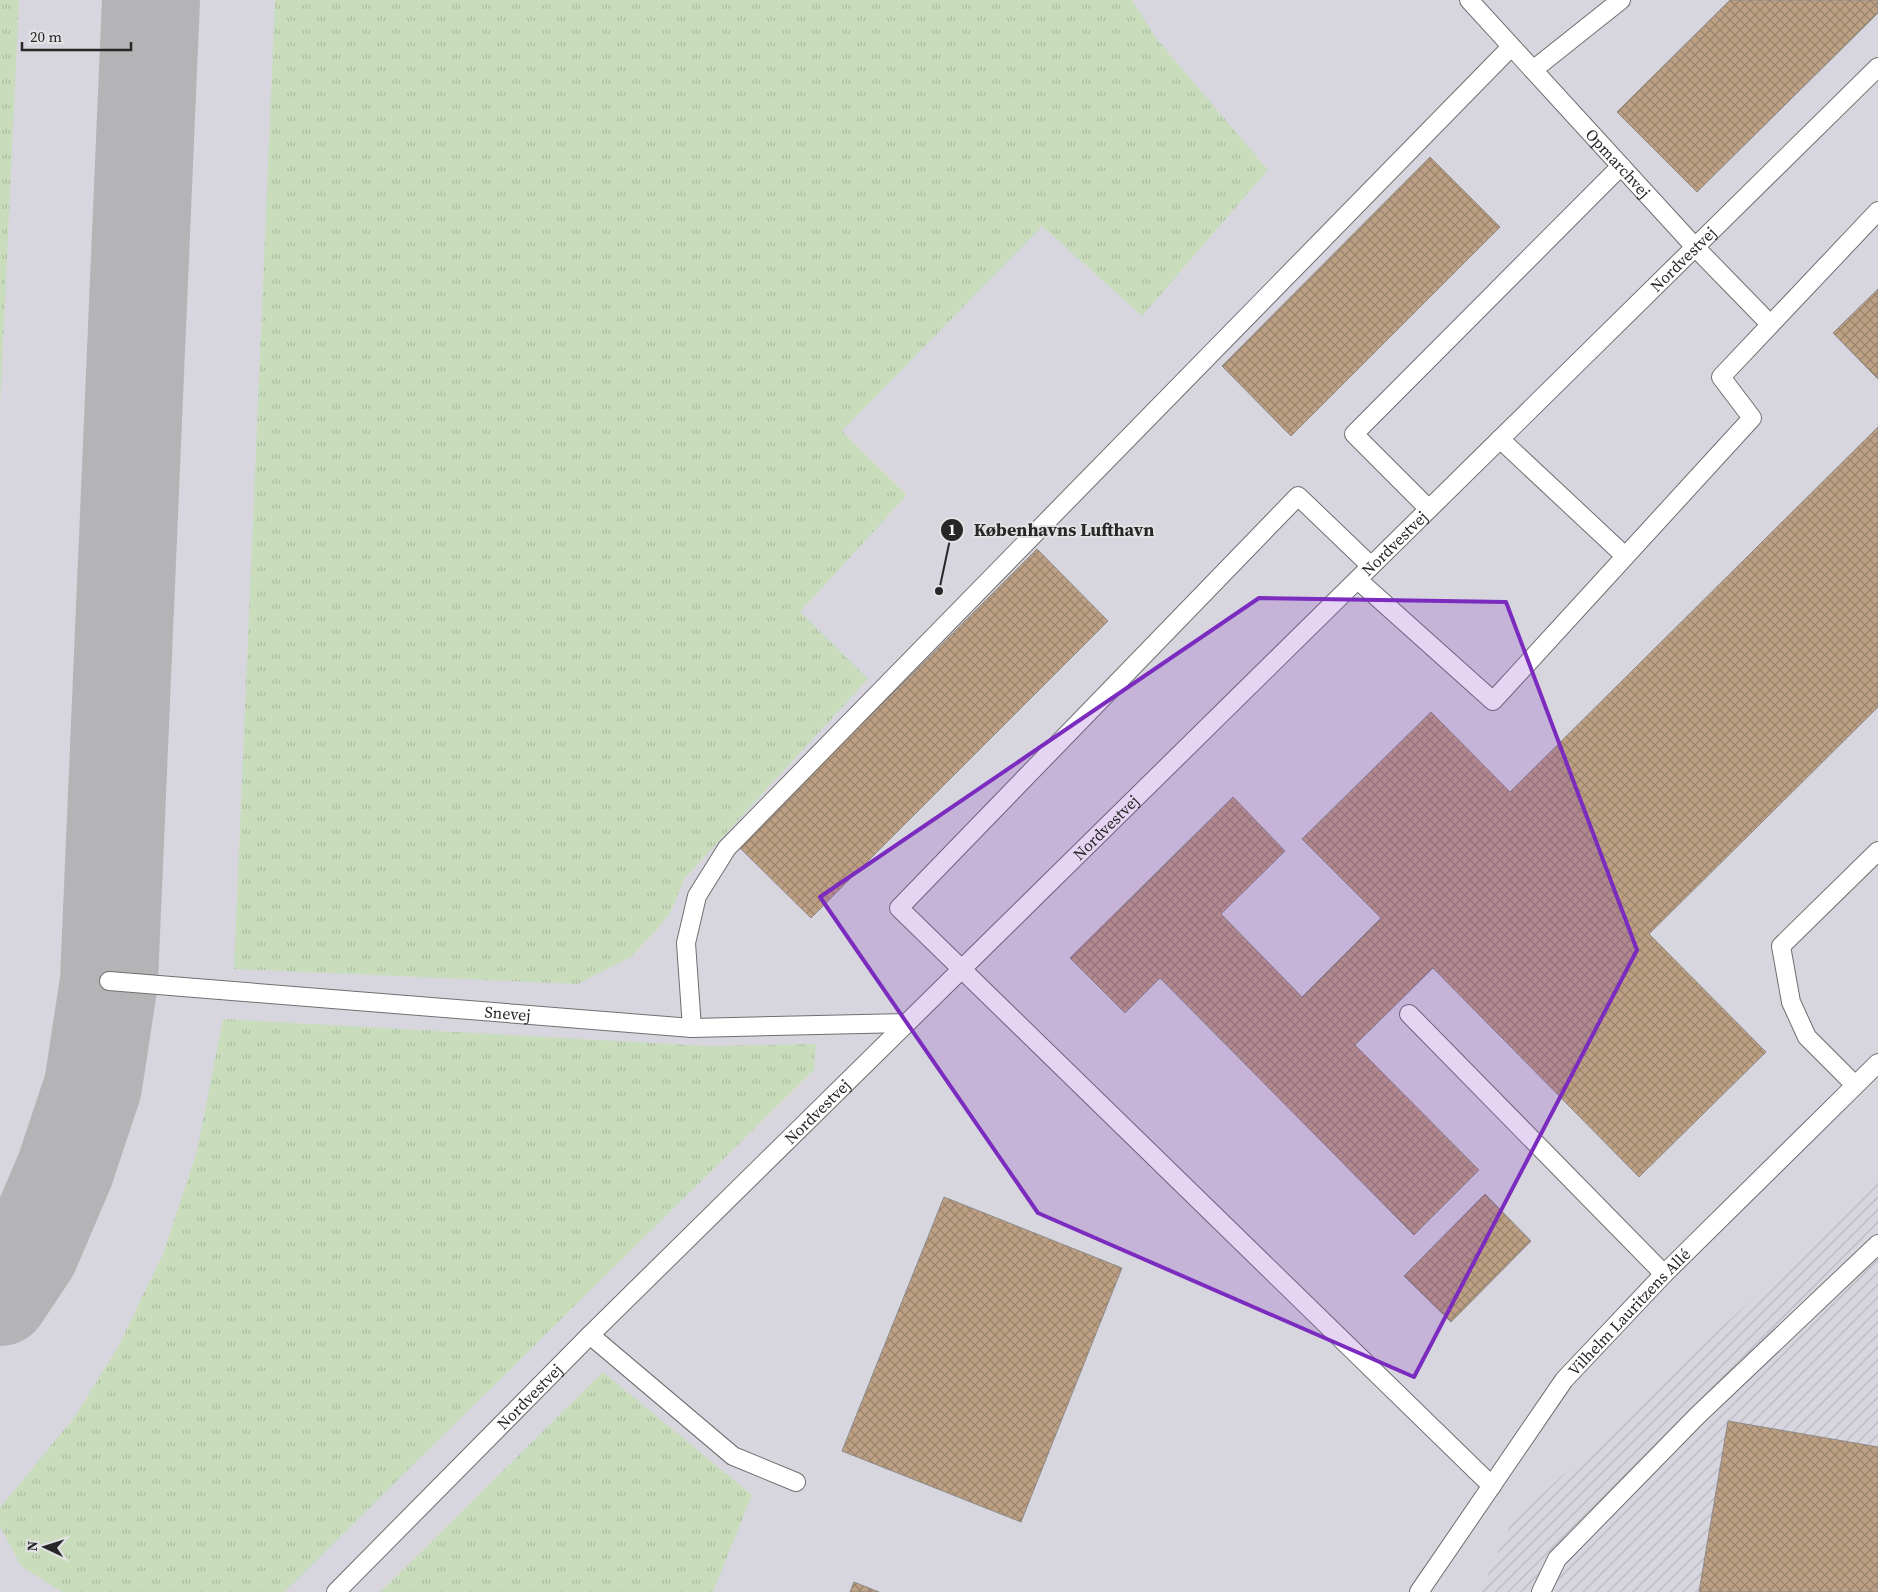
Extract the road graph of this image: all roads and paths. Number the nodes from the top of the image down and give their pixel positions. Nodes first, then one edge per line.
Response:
1 (1470, 0) edge
2 (1621, 0) edge
3 (1512, 47) junction
4 (1878, 67) edge
5 (1533, 70) junction
6 (1621, 166) junction
7 (1878, 211) edge
8 (1695, 247) junction
9 (1770, 324) junction
10 (1500, 438) junction
11 (1429, 509) junction
12 (1625, 556) junction
13 (1371, 566) junction
14 (1358, 580) junction
15 (1878, 851) edge
16 (962, 969) junction
17 (109, 981) dead end
18 (1409, 1014) dead end
19 (907, 1023) junction
20 (692, 1028) junction
21 (1878, 1062) edge
22 (1855, 1085) junction
23 (1878, 1244) edge
24 (1664, 1274) junction
25 (590, 1335) junction
26 (796, 1482) dead end
27 (1492, 1486) junction
28 (336, 1592) edge
29 (1419, 1592) edge
30 (1541, 1592) edge

1 - 3 lane, Opmarchvej
2 - 5 lane
3 - 5 lane, Opmarchvej
3 - 20 lane
4 - 8 lane, Nordvestvej
5 - 6 lane, Opmarchvej
6 - 8 lane, Opmarchvej
6 - 11 lane
7 - 9 lane
8 - 9 lane, Opmarchvej
8 - 10 lane, Nordvestvej
9 - 12 lane
10 - 11 lane, Nordvestvej
10 - 12 lane
11 - 13 lane, Nordvestvej
12 - 14 lane
13 - 14 lane, Nordvestvej
13 - 16 lane
14 - 16 lane, Nordvestvej
15 - 22 lane
16 - 19 lane, Nordvestvej
16 - 27 lane
17 - 20 lane, Snevej
18 - 24 lane
19 - 20 lane, Snevej
19 - 25 lane, Nordvestvej
21 - 22 lane, Vilhelm Lauritzens Allé
22 - 24 lane, Vilhelm Lauritzens Allé
23 - 30 lane
24 - 27 lane, Vilhelm Lauritzens Allé
25 - 26 lane
25 - 28 lane, Nordvestvej
27 - 29 lane, Vilhelm Lauritzens Allé

